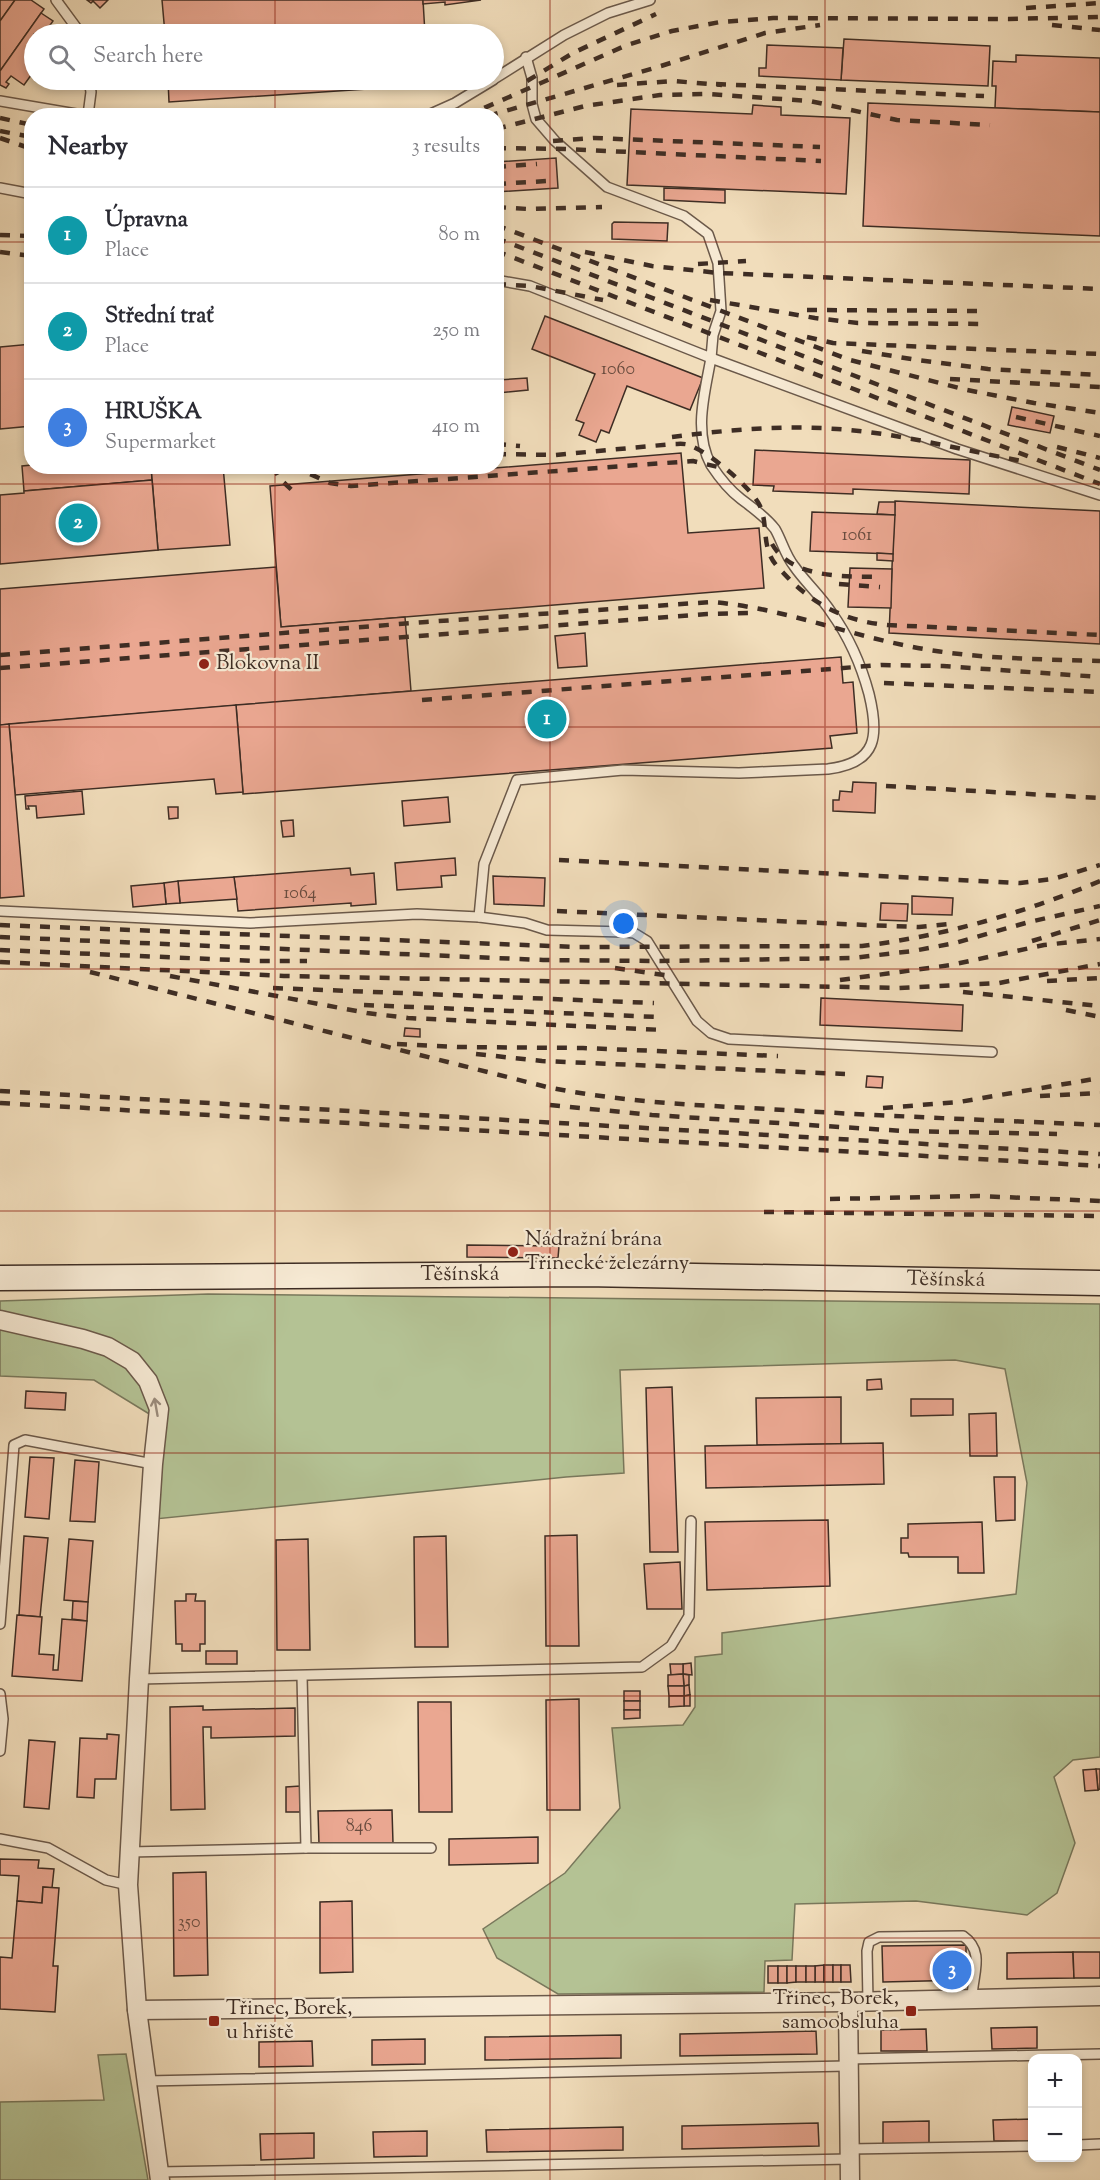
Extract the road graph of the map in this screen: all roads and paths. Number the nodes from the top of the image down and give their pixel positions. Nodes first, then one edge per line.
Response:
1 (56, 0) edge
2 (650, 0) edge
3 (74, 24) edge
4 (526, 57) junction
5 (504, 72) edge
6 (91, 90) edge
7 (476, 90) edge
8 (0, 101) edge
9 (41, 108) edge
10 (89, 108) edge
11 (444, 108) edge
12 (0, 188) edge
13 (24, 192) edge
14 (504, 281) edge
15 (711, 358) junction
16 (1100, 495) edge
17 (0, 911) edge
18 (479, 917) junction
19 (992, 1052) dead end
20 (0, 1278) edge
21 (1100, 1283) edge
22 (0, 1320) edge
23 (153, 1464) junction
24 (692, 1521) dead end
25 (0, 1624) edge
26 (302, 1676) junction
27 (139, 1680) junction
28 (0, 1694) edge
29 (0, 1751) edge
30 (0, 1839) edge
31 (306, 1848) junction
32 (431, 1848) dead end
33 (129, 1852) junction
34 (128, 1885) junction
35 (1100, 1996) edge
36 (972, 1999) junction
37 (868, 2001) junction
38 (848, 2002) junction
39 (137, 2010) junction
40 (1100, 2054) edge
41 (847, 2063) junction
42 (146, 2081) junction
43 (1100, 2144) edge
44 (1082, 2145) edge
45 (1028, 2146) edge
46 (849, 2154) junction
47 (160, 2176) edge
48 (850, 2180) edge

1 - 3 lane
2 - 4 lane
4 - 5 lane
4 - 15 lane
6 - 10 lane
7 - 11 lane
8 - 9 lane
12 - 13 lane
14 - 15 lane
15 - 16 lane
15 - 18 lane
17 - 18 lane
18 - 19 lane
20 - 21 main road, Těšínská
23 -> 22 street
23 - 25 lane
23 - 27 street
24 - 26 lane
26 - 27 lane
26 - 31 lane
27 - 33 street
28 - 29 lane
30 - 34 lane
31 - 32 lane
31 - 33 lane
33 - 34 street
34 - 39 street
35 - 36 street
36 - 37 street
36 - 37 lane
37 - 38 street
38 - 39 street
38 - 41 street
39 - 42 street
40 - 41 lane
41 - 42 lane
41 - 46 street
42 - 47 street
43 - 44 lane
45 - 46 lane
46 - 47 lane
46 - 48 street

